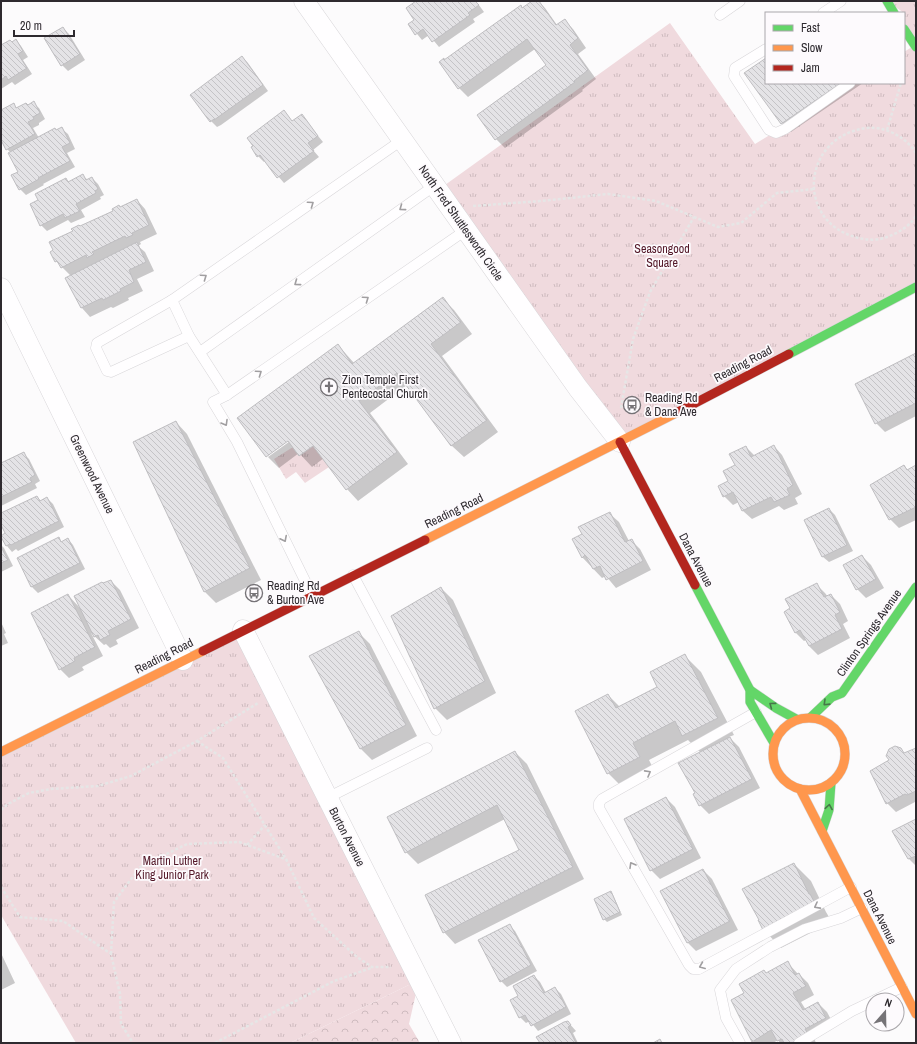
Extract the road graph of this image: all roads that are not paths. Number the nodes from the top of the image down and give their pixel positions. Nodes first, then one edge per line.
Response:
1 (304, 1) edge
2 (740, 1) edge
3 (841, 1) edge
4 (886, 1) edge
5 (824, 12) edge
6 (893, 12) edge
7 (720, 15) dead end
8 (905, 32) edge
9 (910, 44) edge
10 (765, 50) edge
11 (849, 84) edge
12 (402, 140) junction
13 (434, 186) junction
14 (466, 230) junction
15 (1, 288) edge
16 (916, 288) edge
17 (172, 300) junction
18 (189, 336) junction
19 (200, 352) junction
20 (227, 395) junction
21 (620, 442) junction
22 (353, 575) junction
23 (916, 587) edge
24 (312, 595) junction
25 (243, 630) junction
26 (183, 660) junction
27 (750, 690) junction
28 (756, 712) junction
29 (811, 717) junction
30 (796, 719) junction
31 (841, 720) dead end
32 (436, 730) dead end
33 (838, 732) junction
34 (774, 743) junction
35 (427, 748) dead end
36 (1, 752) edge
37 (831, 783) junction
38 (800, 789) junction
39 (327, 798) junction
40 (822, 831) junction
41 (851, 887) junction
42 (862, 908) junction
43 (902, 987) junction
44 (891, 992) edge
45 (865, 1004) edge
46 (915, 1011) edge
47 (452, 1043) edge
48 (740, 1043) edge
49 (799, 1043) edge

1 - 12 street, North Fred Shuttlesworth Circle
2 - 7 lane
3 - 5 lane
4 - 6 street
8 - 9 street
10 - 11 lane
12 - 13 street, North Fred Shuttlesworth Circle
17 -> 12 lane
13 - 14 street, North Fred Shuttlesworth Circle
13 -> 19 lane
20 -> 14 lane
14 - 21 street, North Fred Shuttlesworth Circle
15 - 26 street, Greenwood Avenue
16 - 21 street, Reading Road
17 - 18 lane
17 - 18 lane
18 - 19 lane
19 - 20 lane
20 -> 24 lane
21 - 22 street, Reading Road
21 - 27 street, Dana Avenue
22 - 24 street, Reading Road
22 - 32 lane
23 -> 29 street, Clinton Springs Avenue
24 - 25 street, Reading Road
25 - 26 street, Reading Road
25 - 39 street, Burton Avenue
26 - 36 street, Reading Road
27 - 28 street, Dana Avenue
30 -> 27 street, Dana Avenue
28 - 34 street, Dana Avenue
41 -> 28 lane
29 - 30 street
29 - 33 street
30 - 34 street
31 - 33 street
33 - 37 street
34 - 38 street
35 - 39 lane
37 - 38 street
40 -> 37 street
38 - 40 street, Dana Avenue
39 - 47 street, Burton Avenue
40 - 41 street, Dana Avenue
41 - 42 street, Dana Avenue
42 - 43 street, Dana Avenue
42 - 48 lane
43 - 44 lane
43 - 46 street, Dana Avenue
45 - 49 lane

